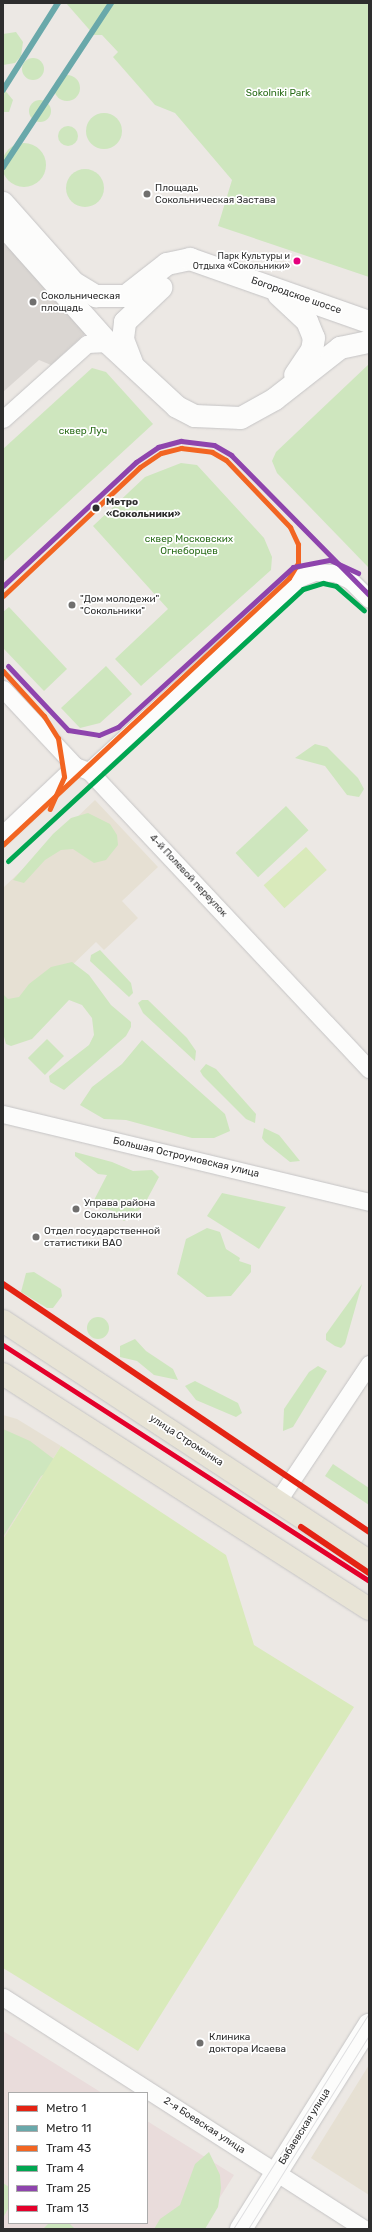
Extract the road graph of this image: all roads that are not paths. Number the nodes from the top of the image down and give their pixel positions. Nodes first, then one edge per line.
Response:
1 (3, 203) edge
2 (3, 216) edge
3 (3, 225) edge
4 (29, 230) junction
5 (204, 264) junction
6 (270, 288) junction
7 (369, 322) edge
8 (369, 342) edge
9 (108, 343) junction
10 (132, 363) junction
11 (281, 394) junction
12 (3, 419) edge
13 (369, 599) edge
14 (3, 689) edge
15 (82, 768) junction
16 (3, 834) edge
17 (369, 1069) edge
18 (3, 1114) edge
19 (369, 1202) edge
20 (3, 1321) edge
21 (369, 1364) edge
22 (3, 1374) edge
23 (277, 1502) junction
24 (369, 1561) edge
25 (369, 1609) edge
26 (3, 1998) edge
27 (369, 2026) edge
28 (277, 2172) junction
29 (241, 2229) edge
30 (364, 2229) edge

1 - 4 main road, Богородское шоссе
2 - 4 street
3 - 9 main road
4 - 5 main road, Богородское шоссе
5 - 6 main road, Богородское шоссе
5 - 10 main road
6 - 7 main road, Богородское шоссе
6 - 11 main road
8 - 11 main road
9 - 10 main road
9 - 12 street
10 - 11 main road
13 - 15 street
14 - 15 street, 4-й Полевой переулок
15 - 16 street
15 - 17 street, 4-й Полевой переулок
18 - 19 street, Большая Остроумовская улица
20 - 23 main road, улица Стромынка
21 - 23 street
22 - 25 main road
23 - 24 main road, улица Стромынка
26 - 28 street, 2-я Боевская улица
27 - 28 main road, Бабаевская улица
28 - 29 main road, Бабаевская улица
28 - 30 street, 2-я Боевская улица

